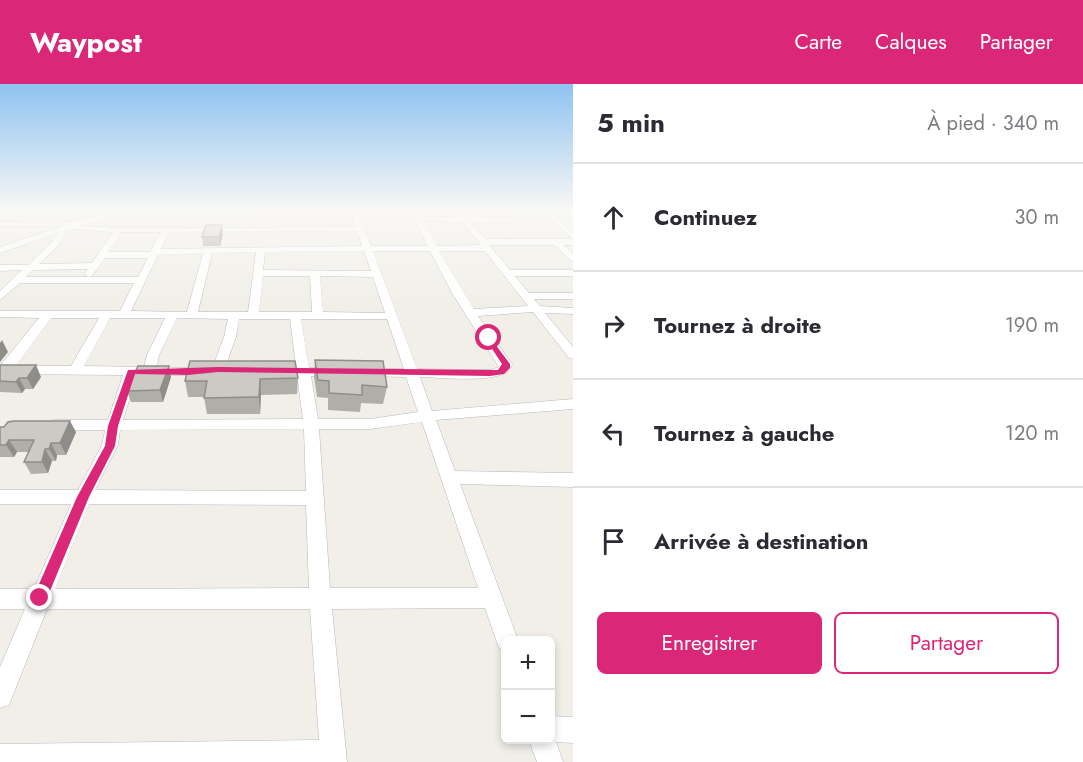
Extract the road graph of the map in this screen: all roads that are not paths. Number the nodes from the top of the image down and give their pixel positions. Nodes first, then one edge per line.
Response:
1 (19, 243) edge
2 (56, 243) edge
3 (109, 243) edge
4 (159, 243) edge
5 (198, 243) edge
6 (365, 243) edge
7 (432, 243) edge
8 (501, 243) edge
9 (557, 243) joint
10 (563, 243) edge
11 (485, 245) junction
12 (435, 248) junction
13 (261, 249) junction
14 (367, 249) junction
15 (0, 250) edge
16 (196, 250) junction
17 (208, 251) junction
18 (153, 254) junction
19 (101, 255) junction
20 (572, 256) edge
21 (93, 266) junction
22 (29, 267) junction
23 (0, 268) edge
24 (258, 273) junction
25 (507, 273) junction
26 (573, 273) edge
27 (315, 274) junction
28 (376, 274) junction
29 (18, 280) junction
30 (86, 280) junction
31 (141, 280) junction
32 (525, 296) junction
33 (573, 296) edge
34 (0, 297) edge
35 (536, 309) junction
36 (573, 311) edge
37 (471, 313) junction
38 (0, 314) edge
39 (48, 314) junction
40 (108, 314) junction
41 (124, 314) junction
42 (173, 314) junction
43 (192, 314) junction
44 (234, 314) junction
45 (253, 315) junction
46 (296, 315) junction
47 (318, 316) junction
48 (391, 316) junction
49 (573, 355) edge
50 (3, 370) edge
51 (75, 371) junction
52 (140, 371) junction
53 (261, 371) edge
54 (304, 372) junction
55 (411, 372) junction
56 (573, 404) edge
57 (427, 416) junction
58 (311, 424) junction
59 (35, 425) edge
60 (113, 426) junction
61 (448, 477) junction
62 (572, 482) edge
63 (0, 497) edge
64 (83, 497) junction
65 (314, 498) junction
66 (40, 598) junction
67 (492, 598) junction
68 (0, 599) edge
69 (320, 600) junction
70 (506, 636) edge
71 (0, 696) edge
72 (555, 729) edge
73 (573, 730) edge
74 (543, 744) edge
75 (0, 757) edge
76 (333, 758) edge
77 (550, 762) edge

1 - 15 street
2 - 22 street
3 - 19 street
4 - 18 street
5 - 16 street
6 - 14 street
7 - 12 street
8 - 11 street
9 - 10 street
9 - 20 street
11 - 12 street
11 - 25 street
12 - 14 street
12 - 37 street
13 - 14 street
13 - 17 street
13 - 24 street
14 - 28 street
16 - 17 street
16 - 18 street
17 - 43 street
18 - 19 street
18 - 31 street
19 - 21 street
21 - 22 street
21 - 30 street
22 - 23 street
22 - 29 street
24 - 27 street
24 - 45 street
25 - 26 street
25 - 32 street
27 - 28 street
27 - 47 street
28 - 48 street
29 - 30 street
29 - 34 street
30 - 31 street
31 - 41 street
32 - 33 street
32 - 35 street
35 - 36 street
35 - 37 street
35 - 49 street
37 - 55 street
38 - 39 street
39 - 40 street
39 - 50 street
40 - 41 street
40 - 51 street
41 - 42 street
42 - 43 street
42 - 52 street
43 - 44 street
44 - 45 street
44 - 52 street
45 - 46 street
46 - 47 street
46 - 54 street
47 - 48 street
48 - 55 street
50 - 51 street
51 - 52 street
52 - 60 street
53 - 54 street
54 - 55 street
54 - 58 street
55 - 57 street
56 - 57 street
57 - 58 street
57 - 61 street
58 - 60 street
58 - 65 street
59 - 60 street
60 - 64 street
61 - 62 street
61 - 67 street
63 - 64 street
64 - 65 street
64 - 66 street
65 - 69 street
66 - 68 street
66 - 69 street
66 - 71 street
67 - 69 street
67 - 70 street
69 - 76 street
72 - 73 street
74 - 77 street
75 - 76 street

